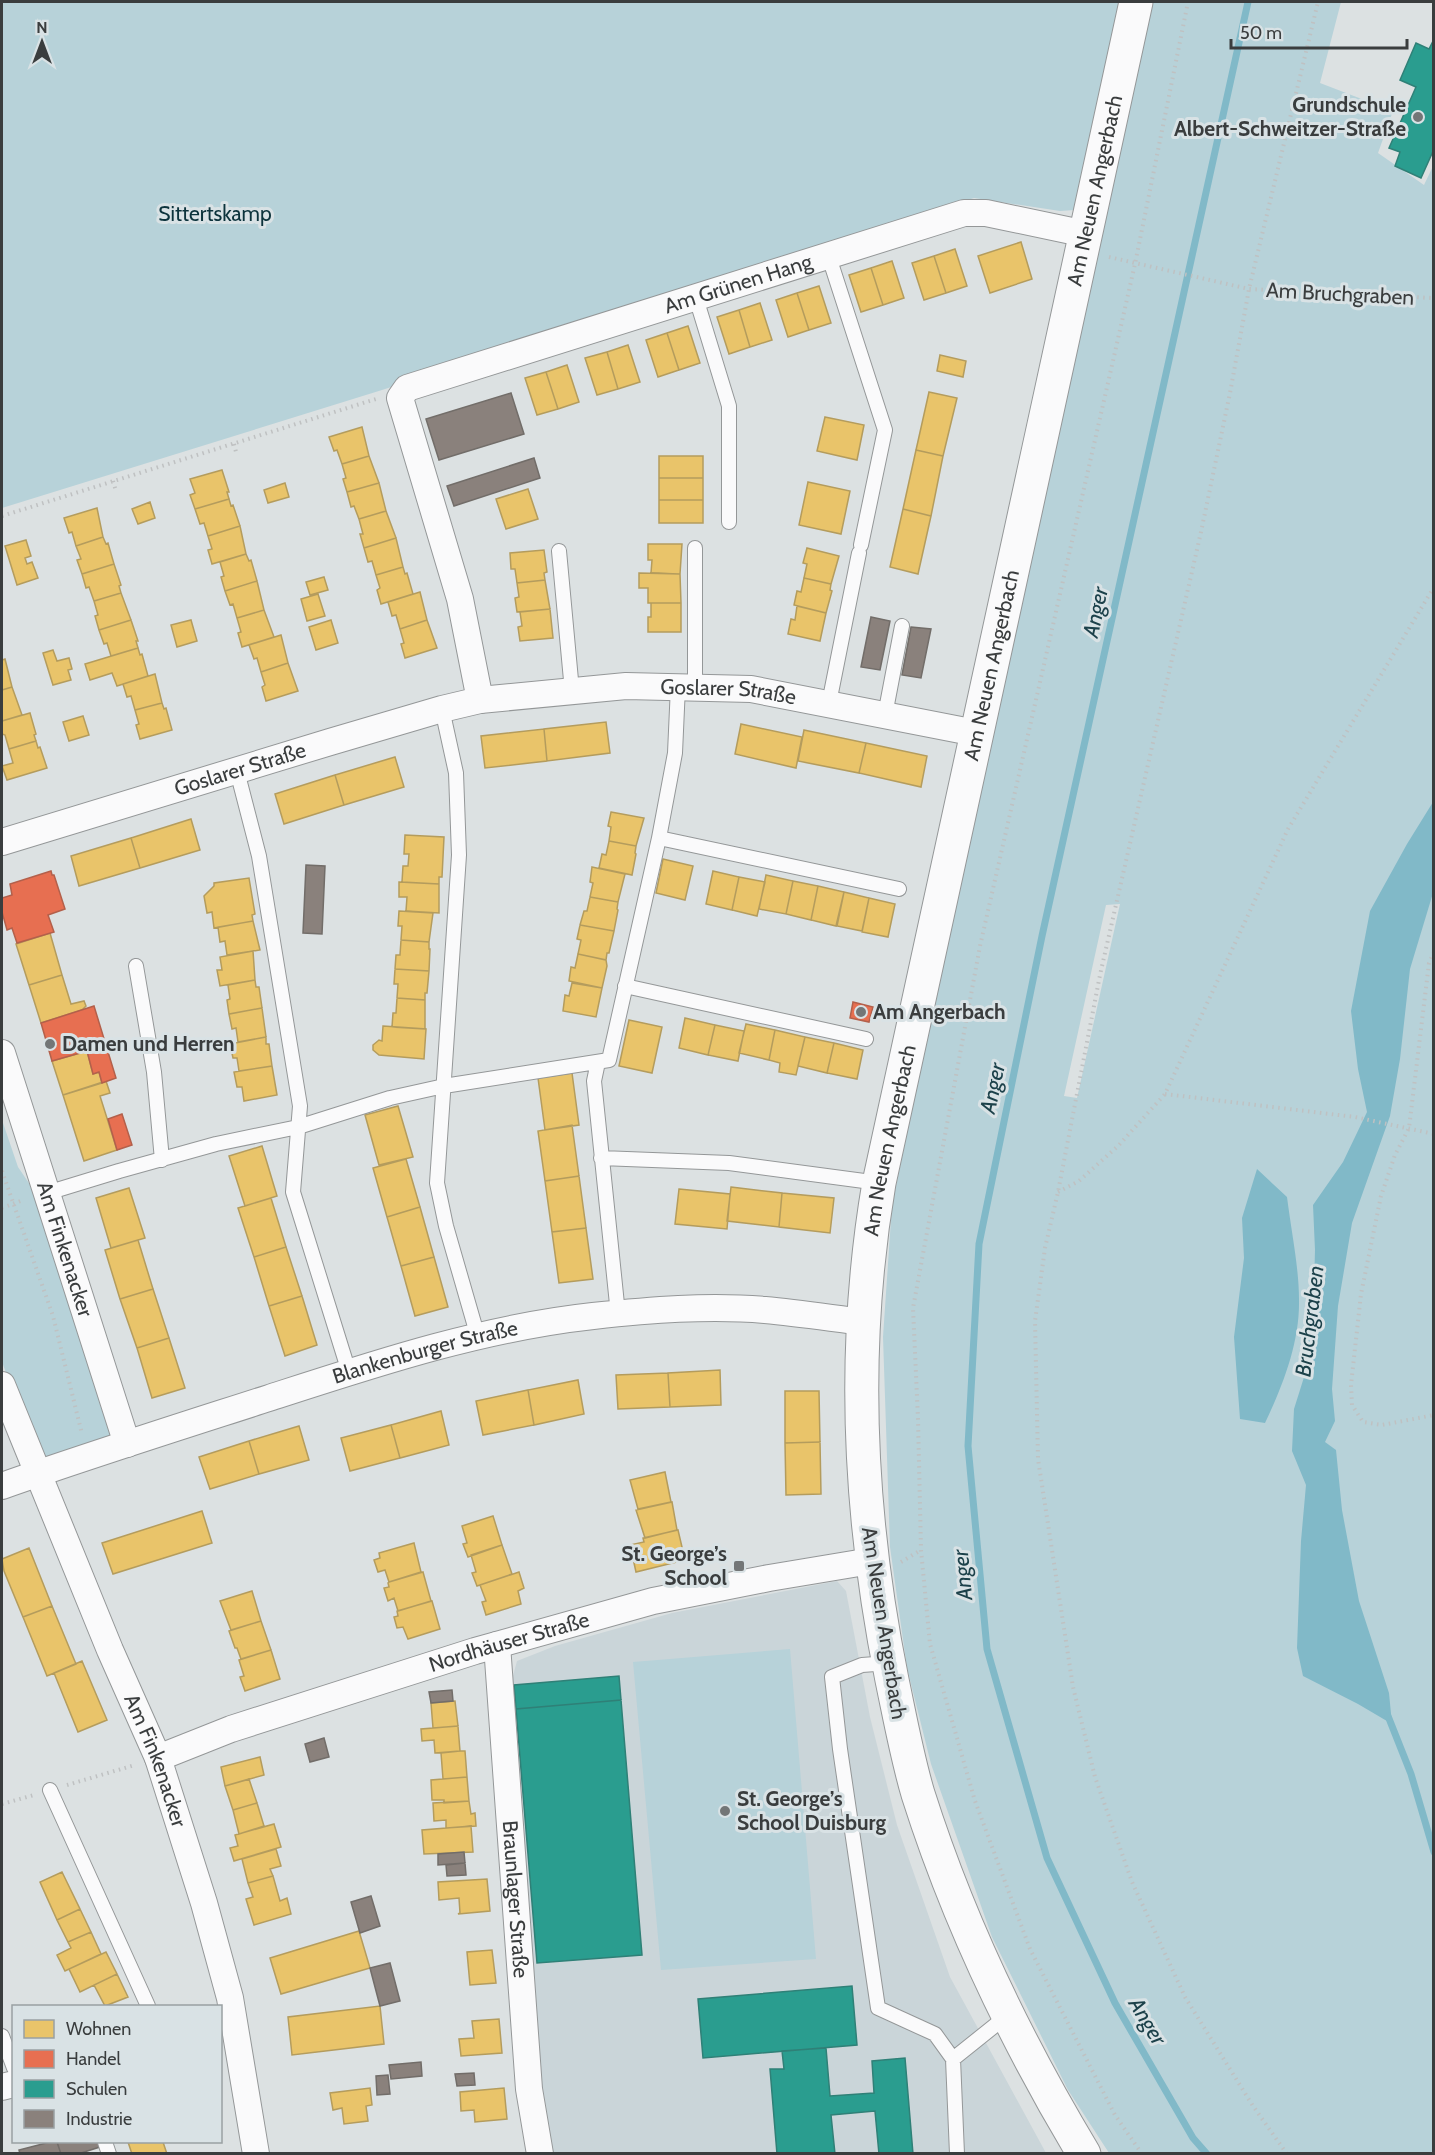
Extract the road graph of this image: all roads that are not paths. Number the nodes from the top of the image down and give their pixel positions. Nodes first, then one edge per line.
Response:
1 (1136, 2) edge
2 (1086, 234) junction
3 (829, 257) junction
4 (696, 298) junction
5 (729, 522) dead end
6 (695, 548) dead end
7 (559, 552) dead end
8 (902, 626) dead end
9 (686, 686) junction
10 (572, 691) junction
11 (480, 700) junction
12 (829, 703) junction
13 (442, 709) junction
14 (885, 715) junction
15 (976, 733) junction
16 (237, 771) junction
17 (659, 838) junction
18 (2, 842) edge
19 (899, 889) dead end
20 (136, 966) dead end
21 (625, 986) junction
22 (866, 1039) dead end
23 (2, 1053) edge
24 (598, 1062) junction
25 (444, 1086) junction
26 (298, 1127) junction
27 (602, 1158) junction
28 (162, 1160) junction
29 (879, 1184) junction
30 (47, 1193) junction
31 (618, 1314) junction
32 (864, 1322) junction
33 (478, 1337) junction
34 (349, 1372) junction
35 (2, 1385) edge
36 (127, 1444) junction
37 (37, 1473) junction
38 (2, 1485) edge
39 (871, 1561) junction
40 (497, 1645) junction
41 (889, 1663) junction
42 (159, 1758) junction
43 (50, 1790) road end
44 (219, 2002) edge
45 (147, 2005) edge
46 (222, 2014) edge
47 (1008, 2015) junction
48 (2, 2036) edge
49 (953, 2059) junction
50 (12, 2063) edge
51 (256, 2154) edge
52 (540, 2154) edge
53 (957, 2154) edge
54 (1084, 2154) edge

1 - 2 street, Am Neuen Angerbach
2 - 3 street, Am Grünen Hang
2 - 15 street, Am Neuen Angerbach
3 - 4 street, Am Grünen Hang
3 - 12 lane
4 - 5 lane
4 - 11 street, Am Grünen Hang
6 - 9 lane
7 - 10 lane
8 - 14 lane
9 - 10 street, Goslarer Straße
9 - 12 street, Goslarer Straße
9 - 17 lane
10 - 11 street, Goslarer Straße
11 - 13 street, Goslarer Straße
12 - 14 street, Goslarer Straße
13 - 16 street, Goslarer Straße
13 - 25 lane
14 - 15 street, Goslarer Straße
15 - 29 street, Am Neuen Angerbach
16 - 18 street, Goslarer Straße
16 - 26 lane
17 - 19 lane
17 - 21 lane
20 - 28 lane
21 - 22 lane
21 - 24 lane
23 - 30 street, Am Finkenacker
24 - 25 lane
24 - 27 lane
25 - 26 lane
25 - 33 lane
26 - 28 lane
26 - 34 lane
27 - 29 lane
27 - 31 lane
28 - 30 lane
29 - 32 street, Am Neuen Angerbach
30 - 36 street, Am Finkenacker
31 - 32 street, Blankenburger Straße
31 - 33 street, Blankenburger Straße
32 - 39 street, Am Neuen Angerbach
33 - 34 street, Blankenburger Straße
34 - 36 street, Blankenburger Straße
35 - 37 street, Am Finkenacker
36 - 37 street, Blankenburger Straße
37 - 38 street, Blankenburger Straße
37 - 42 street, Am Finkenacker
39 - 40 street, Nordhäuser Straße
39 - 41 street, Am Neuen Angerbach
40 - 42 street, Nordhäuser Straße
40 - 52 street, Braunlager Straße
41 - 47 street, Am Neuen Angerbach
41 - 49 lane
42 - 44 street, Am Finkenacker
43 - 45 lane
46 - 51 street, Am Finkenacker
47 - 49 lane
47 - 54 street, Am Neuen Angerbach
48 - 50 lane
49 - 53 lane

